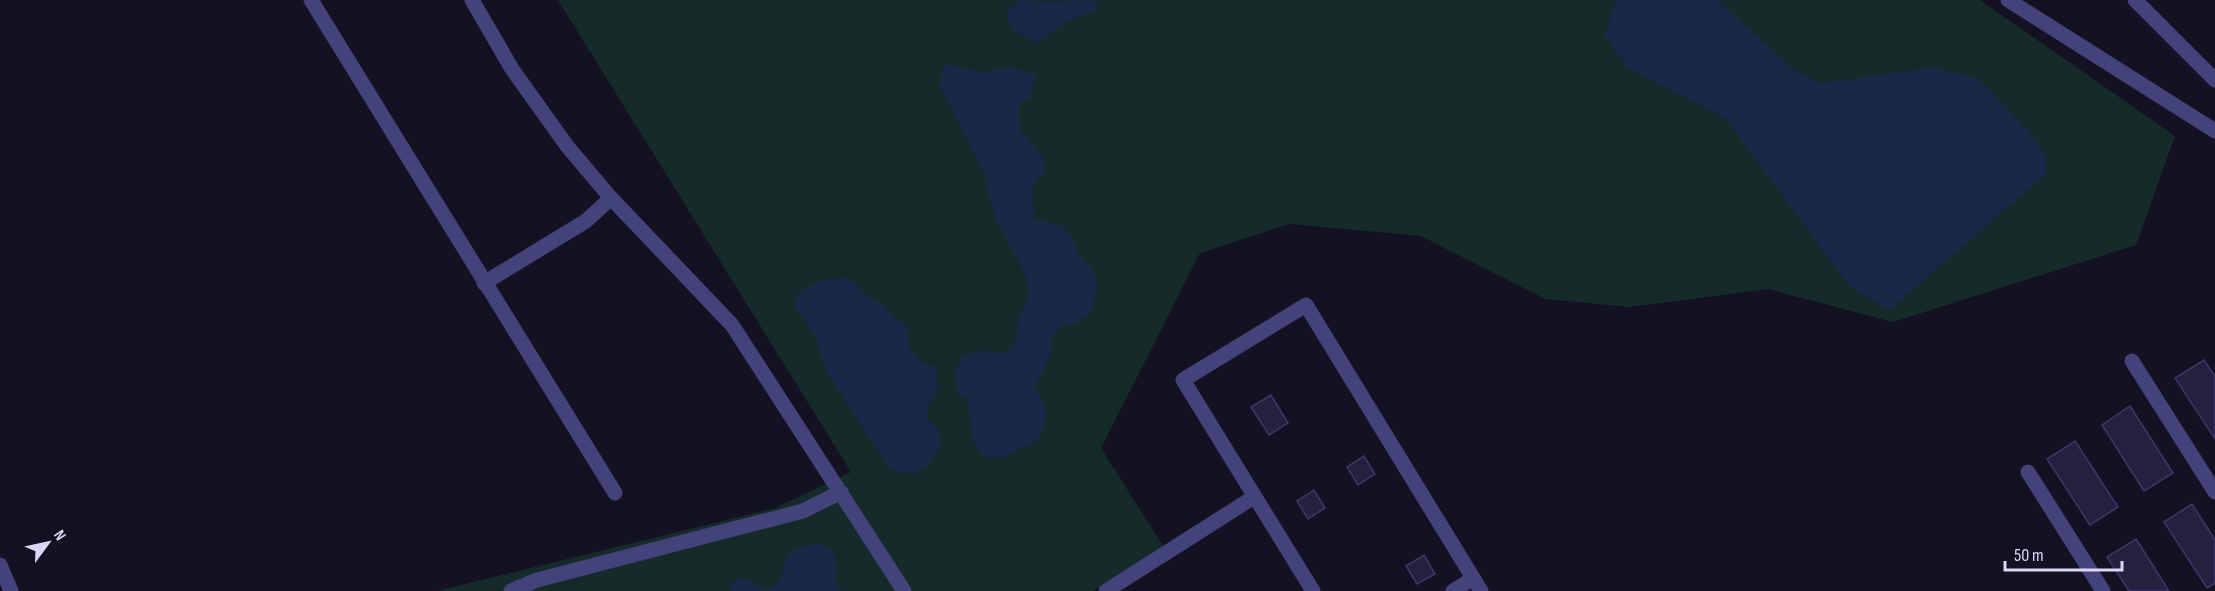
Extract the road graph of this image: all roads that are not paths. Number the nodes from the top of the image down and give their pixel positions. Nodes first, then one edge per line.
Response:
1 (310, 0) edge
2 (472, 0) edge
3 (2008, 0) edge
4 (2135, 0) edge
5 (2215, 80) edge
6 (2215, 131) edge
7 (611, 198) junction
8 (484, 283) junction
9 (2132, 361) dead end
10 (2028, 472) dead end
11 (841, 492) junction
12 (2215, 492) edge
13 (615, 493) dead end
14 (1254, 497) junction
15 (0, 565) edge
16 (1476, 585) edge
17 (11, 591) edge
18 (511, 591) edge
19 (904, 591) edge
20 (1106, 591) edge
21 (1313, 591) edge
22 (1453, 591) edge
23 (2103, 591) edge

1 - 8 street
2 - 7 street
3 - 6 street
4 - 5 street
7 - 8 street
7 - 11 street
8 - 13 street
9 - 12 street
10 - 23 street
11 - 18 street
11 - 19 street
14 - 16 street
14 - 20 street
14 - 21 street
15 - 17 street
16 - 22 street

